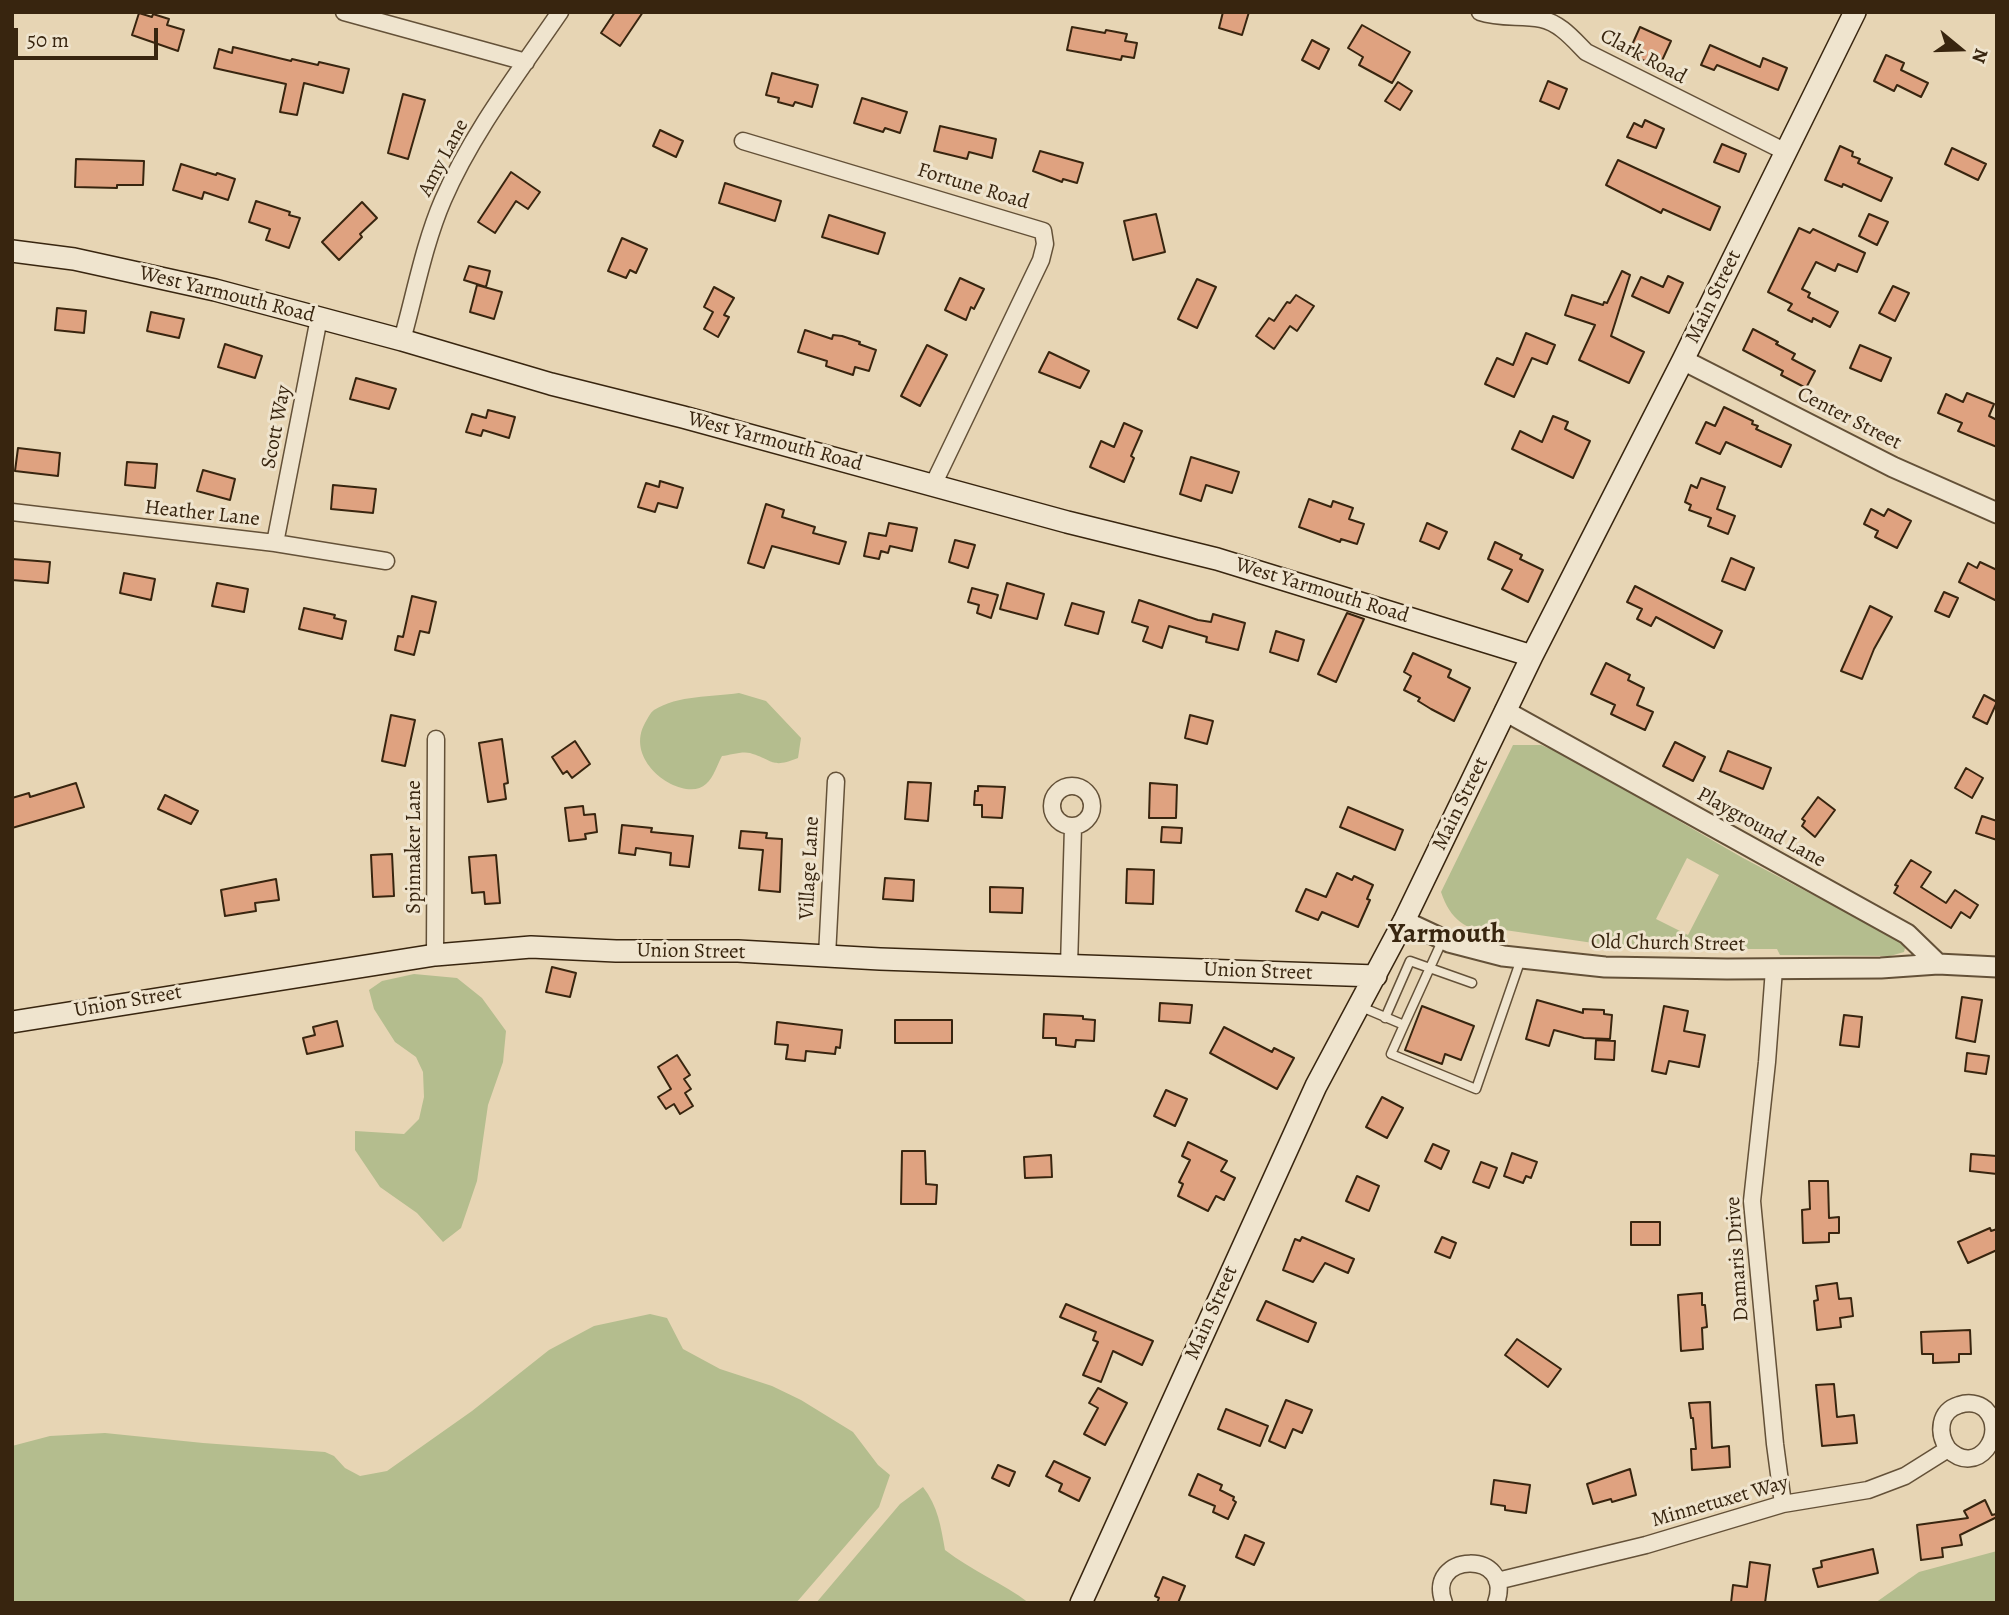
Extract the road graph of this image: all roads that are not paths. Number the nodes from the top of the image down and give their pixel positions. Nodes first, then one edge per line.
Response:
1 (344, 12) edge
2 (560, 12) edge
3 (1480, 12) edge
4 (1853, 13) edge
5 (526, 62) junction
6 (743, 141) dead end
7 (1786, 152) junction
8 (12, 251) edge
9 (319, 318) junction
10 (402, 340) junction
11 (1683, 360) junction
12 (933, 485) junction
13 (12, 512) edge
14 (1997, 513) edge
15 (275, 543) junction
16 (386, 561) dead end
17 (1532, 656) junction
18 (1505, 711) junction
19 (436, 739) dead end
20 (836, 781) dead end
21 (1073, 827) dead end
22 (1404, 921) junction
23 (1443, 939) junction
24 (435, 955) junction
25 (827, 956) junction
26 (1521, 959) junction
27 (1938, 964) junction
28 (1069, 966) junction
29 (1997, 967) edge
30 (1430, 968) junction
31 (1774, 969) junction
32 (1376, 976) junction
33 (1472, 983) dead end
34 (1359, 1006) junction
35 (1385, 1018) junction
36 (12, 1022) edge
37 (1404, 1025) junction
38 (1948, 1449) dead end
39 (1783, 1504) junction
40 (1497, 1581) junction
41 (1082, 1603) edge
42 (1444, 1603) edge
43 (1496, 1603) edge

1 - 5 street
2 - 5 street, Amy Lane
3 - 7 street, Clark Road
4 - 7 main road, Main Street
5 - 10 street, Amy Lane
6 - 12 street, Fortune Road
7 - 11 main road, Main Street
8 - 9 main road, West Yarmouth Road
9 - 10 main road, West Yarmouth Road
9 - 15 street, Scott Way
10 - 12 main road, West Yarmouth Road
11 - 14 street, Center Street
11 - 17 main road, Main Street
12 - 17 main road, West Yarmouth Road
13 - 15 street, Heather Lane
15 - 16 street, Heather Lane
17 - 18 main road, Main Street
18 - 22 main road, Main Street
18 - 27 street, Playground Lane
19 - 24 street, Spinnaker Lane
20 - 25 street, Village Lane
21 - 28 street
22 - 23 street, Old Church Street
22 - 32 main road, Main Street
23 - 26 street, Old Church Street
23 - 30 lane
24 - 25 main road, Union Street
24 - 36 main road, Union Street
25 - 28 main road, Union Street
26 - 31 street, Old Church Street
26 - 37 lane
27 - 29 street
27 - 31 street, Old Church Street
28 - 32 main road, Union Street
30 - 33 lane
30 - 35 lane
30 - 37 lane
31 - 39 street, Damaris Drive
32 - 34 main road, Main Street
34 - 35 lane
34 - 41 main road, Main Street
35 - 37 lane
38 - 39 street, Minnetuxet Way
39 - 40 street, Minnetuxet Way
40 - 42 street
40 - 43 street

